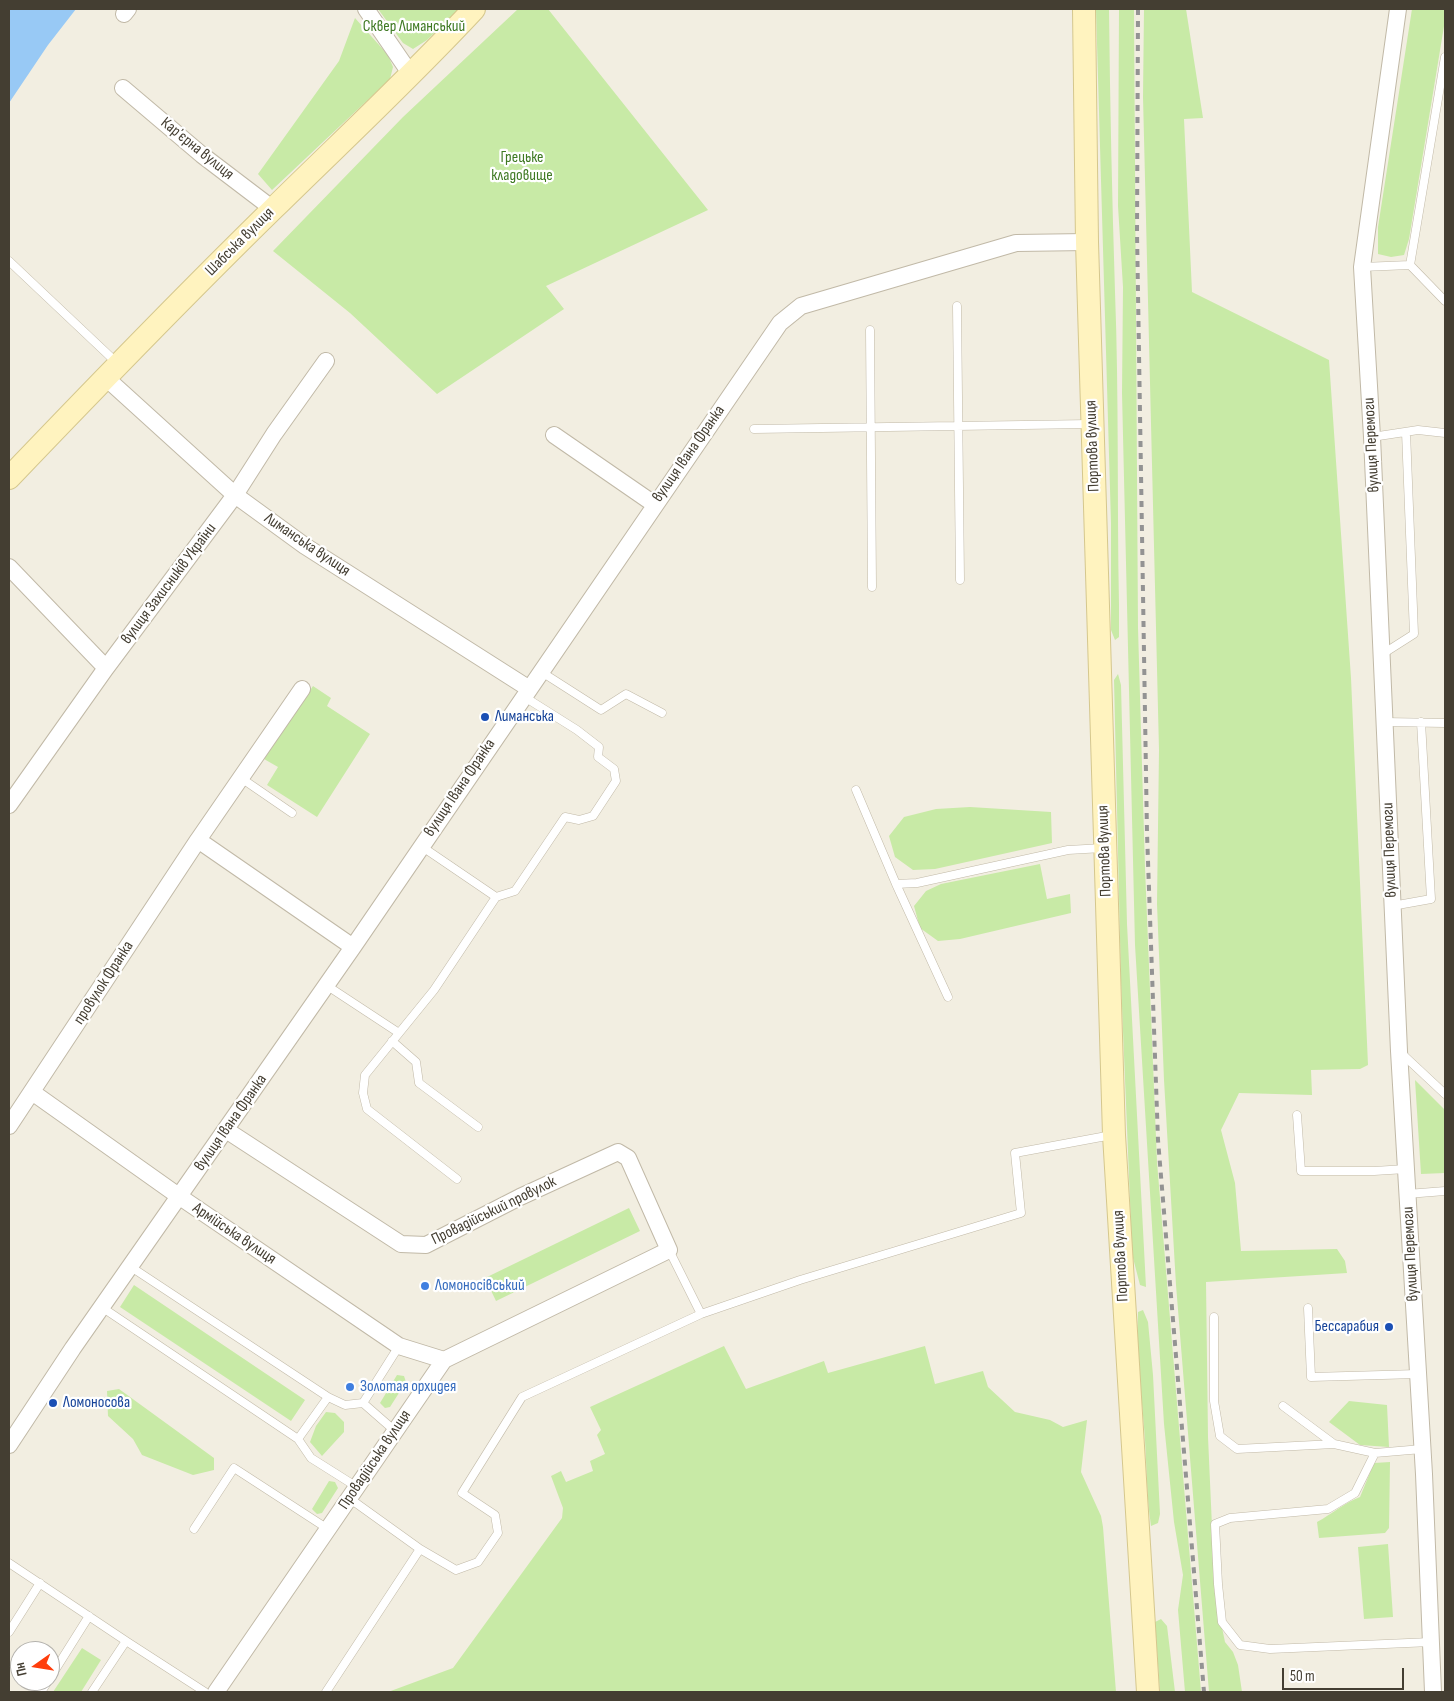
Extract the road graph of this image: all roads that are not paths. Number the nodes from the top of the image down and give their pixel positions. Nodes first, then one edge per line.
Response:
1 (366, 9) edge
2 (474, 9) edge
3 (1084, 9) edge
4 (1398, 9) edge
5 (1445, 57) edge
6 (412, 76) junction
7 (123, 88) dead end
8 (273, 209) junction
9 (1087, 242) junction
10 (9, 261) edge
11 (1410, 265) junction
12 (1362, 267) junction
13 (1445, 302) edge
14 (957, 306) dead end
15 (870, 330) dead end
16 (326, 361) dead end
17 (111, 371) junction
18 (1092, 424) junction
19 (958, 426) junction
20 (871, 427) junction
21 (754, 429) dead end
22 (1406, 432) junction
23 (1445, 433) edge
24 (554, 435) dead end
25 (1372, 437) junction
26 (9, 478) edge
27 (234, 495) junction
28 (654, 504) junction
29 (9, 567) edge
30 (960, 580) dead end
31 (872, 587) dead end
32 (1381, 655) junction
33 (106, 668) junction
34 (540, 671) junction
35 (302, 689) dead end
36 (525, 692) junction
37 (662, 713) dead end
38 (1384, 722) junction
39 (1421, 722) junction
40 (1445, 723) edge
41 (241, 778) junction
42 (856, 790) dead end
43 (9, 805) edge
44 (292, 812) dead end
45 (198, 840) junction
46 (420, 845) junction
47 (1105, 848) junction
48 (896, 884) junction
49 (496, 897) junction
50 (1392, 906) junction
51 (353, 947) junction
52 (326, 985) junction
53 (948, 997) dead end
54 (399, 1034) junction
55 (392, 1041) junction
56 (1399, 1051) junction
57 (32, 1092) junction
58 (1445, 1094) edge
59 (1298, 1115) dead end
60 (9, 1126) edge
61 (478, 1127) dead end
62 (226, 1130) junction
63 (1114, 1135) junction
64 (1406, 1169) junction
65 (457, 1179) dead end
66 (1445, 1191) edge
67 (1407, 1194) junction
68 (180, 1197) junction
69 (669, 1250) junction
70 (131, 1267) junction
71 (103, 1308) junction
72 (1308, 1308) dead end
73 (700, 1314) junction
74 (1214, 1317) dead end
75 (399, 1346) junction
76 (444, 1360) junction
77 (1418, 1374) junction
78 (328, 1397) junction
79 (363, 1403) junction
80 (1283, 1406) dead end
81 (395, 1431) junction
82 (298, 1439) junction
83 (1334, 1444) junction
84 (9, 1445) edge
85 (1422, 1449) junction
86 (1374, 1453) junction
87 (353, 1492) junction
88 (328, 1528) junction
89 (194, 1529) dead end
90 (420, 1549) junction
91 (9, 1563) edge
92 (40, 1583) junction
93 (89, 1616) junction
94 (9, 1632) edge
95 (126, 1641) junction
96 (1431, 1642) junction
97 (60, 1662) edge
98 (92, 1692) edge
99 (205, 1692) edge
100 (216, 1692) edge
101 (326, 1692) edge
102 (1148, 1692) edge
103 (1433, 1692) edge

1 - 6 street
2 - 6 main road, Шабська вулиця
3 - 9 main road, Портова вулиця
4 - 12 street, вулиця Перемоги
5 - 11 lane
6 - 8 main road, Шабська вулиця
7 - 8 street, Карʼєрна вулиця
8 - 17 main road, Шабська вулиця
9 - 18 main road, Портова вулиця
9 - 28 street, вулиця Івана Франка
10 - 17 lane
11 - 12 lane
11 - 13 lane
12 - 25 street, вулиця Перемоги
14 - 19 lane
15 - 20 lane
16 - 27 street, вулиця Захисників України
17 - 26 main road, Шабська вулиця
17 - 27 street, Лиманська вулиця
18 - 19 lane
18 - 47 main road, Портова вулиця
19 - 20 lane
19 - 30 lane
20 - 21 lane
20 - 31 lane
22 - 23 lane
22 - 25 lane
22 - 32 lane
24 - 28 street
25 - 32 street, вулиця Перемоги
27 - 33 street, вулиця Захисників України
27 - 36 street, Лиманська вулиця
28 - 34 street, вулиця Івана Франка
29 - 33 street
32 - 38 street, вулиця Перемоги
33 - 43 street, вулиця Захисників України
34 - 36 street, вулиця Івана Франка
34 - 37 lane
35 - 41 street, провулок Франка
36 - 46 street, вулиця Івана Франка
36 - 49 lane
38 - 39 lane
38 - 50 street, вулиця Перемоги
39 - 40 lane
39 - 50 lane
41 - 44 lane
41 - 45 street, провулок Франка
42 - 48 lane
45 - 51 street
45 - 57 street, провулок Франка
46 - 49 lane
46 - 51 street, вулиця Івана Франка
47 - 48 lane
47 - 63 main road, Портова вулиця
48 - 53 lane
49 - 54 lane
50 - 56 street, вулиця Перемоги
51 - 52 street, вулиця Івана Франка
52 - 54 lane
52 - 62 street, вулиця Івана Франка
54 - 55 lane
55 - 61 lane
55 - 65 lane
56 - 58 lane
56 - 64 street, вулиця Перемоги
57 - 60 street, провулок Франка
57 - 68 street, Армійська вулиця
59 - 64 lane
62 - 68 street, вулиця Івана Франка
62 - 69 street, Провадійський провулок
63 - 73 lane
63 - 102 main road, Портова вулиця
64 - 67 street, вулиця Перемоги
66 - 67 lane
67 - 77 street, вулиця Перемоги
68 - 70 street, вулиця Івана Франка
68 - 75 street, Армійська вулиця
69 - 73 lane
69 - 76 street, Провадійська вулиця
70 - 71 street, вулиця Івана Франка
70 - 78 lane
71 - 82 lane
71 - 84 street, вулиця Івана Франка
72 - 77 lane
73 - 90 lane
74 - 83 lane
75 - 76 street, Армійська вулиця
75 - 79 lane
76 - 81 street, Провадійська вулиця
77 - 85 street, вулиця Перемоги
78 - 79 lane
78 - 82 lane
79 - 81 lane
80 - 83 lane
81 - 87 street, Провадійська вулиця
82 - 87 lane
83 - 86 lane
85 - 86 lane
85 - 96 street, вулиця Перемоги
86 - 96 lane
87 - 88 street, Провадійська вулиця
87 - 90 lane
88 - 89 lane
88 - 100 street, Провадійська вулиця
90 - 101 lane
91 - 92 lane
92 - 93 lane
92 - 94 lane
93 - 95 lane
93 - 97 lane
95 - 98 lane
95 - 99 lane
96 - 103 street, вулиця Перемоги

